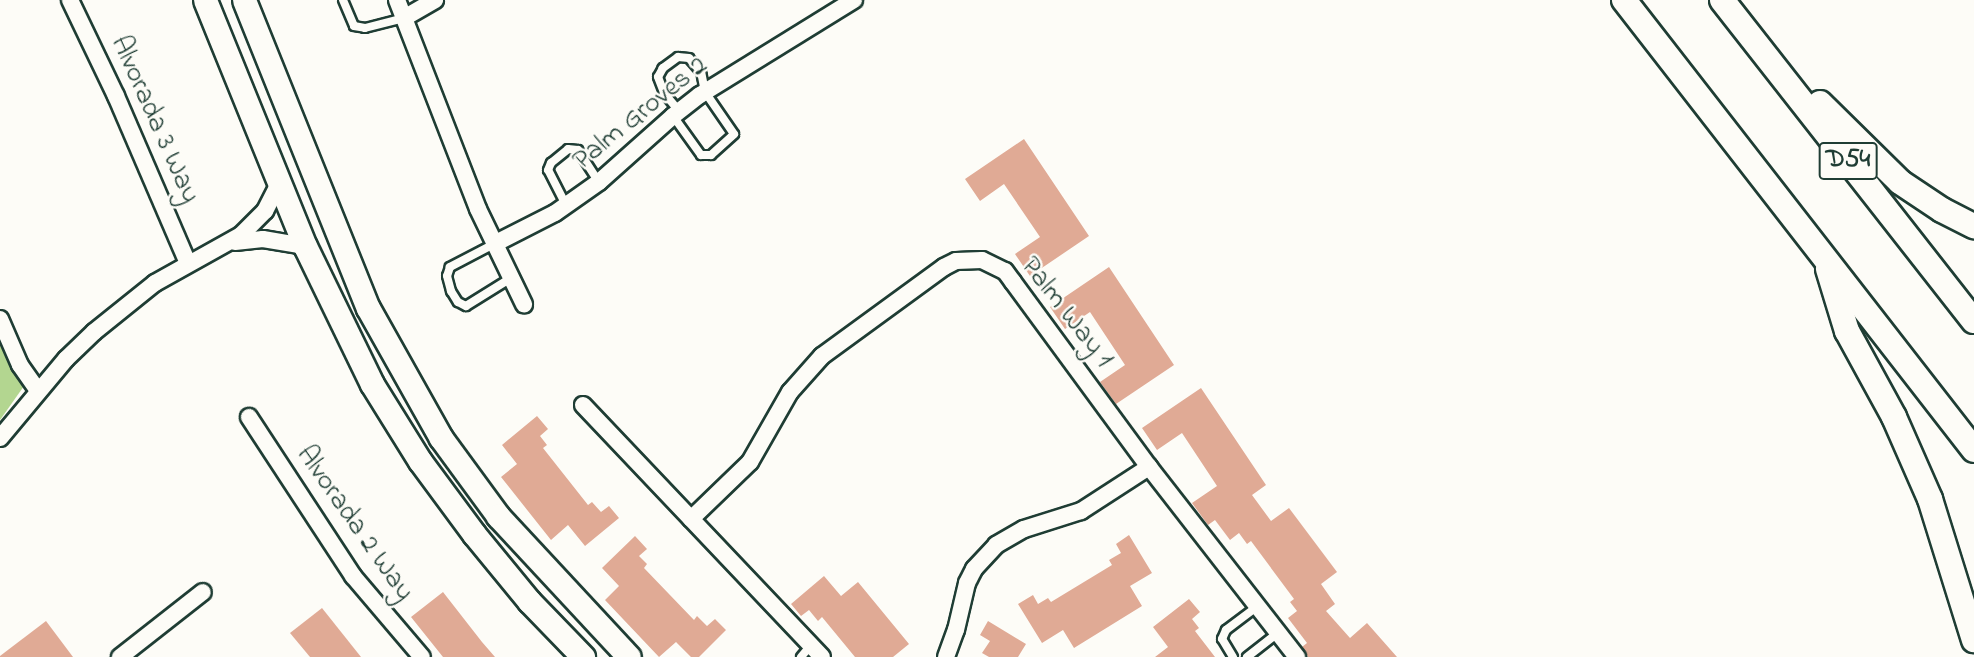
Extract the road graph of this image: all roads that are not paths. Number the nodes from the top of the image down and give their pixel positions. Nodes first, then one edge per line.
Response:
1 (70, 0) edge
2 (205, 0) edge
3 (244, 0) edge
4 (343, 0) edge
5 (397, 0) edge
6 (435, 0) edge
7 (854, 0) edge
8 (1624, 0) edge
9 (1728, 8) edge
10 (404, 18) junction
11 (230, 63) junction
12 (705, 92) junction
13 (676, 113) junction
14 (600, 182) junction
15 (279, 183) junction
16 (324, 204) junction
17 (566, 205) junction
18 (255, 223) junction
19 (1974, 226) edge
20 (263, 239) junction
21 (225, 244) junction
22 (494, 244) junction
23 (305, 246) junction
24 (1827, 261) junction
25 (188, 263) junction
26 (511, 278) junction
27 (524, 304) dead end
28 (0, 319) edge
29 (1974, 321) edge
30 (38, 391) junction
31 (583, 405) dead end
32 (249, 417) dead end
33 (0, 438) edge
34 (1974, 450) edge
35 (1149, 467) junction
36 (429, 473) junction
37 (489, 504) junction
38 (691, 519) junction
39 (203, 592) dead end
40 (1256, 607) junction
41 (1278, 633) junction
42 (1974, 640) edge
43 (811, 653) edge
44 (120, 657) edge
45 (422, 657) edge
46 (583, 657) edge
47 (629, 657) edge
48 (946, 657) edge
49 (1233, 657) edge
50 (1247, 657) edge
51 (1297, 657) edge

1 - 25 street, Alvorada 3 Way
2 - 11 street
3 - 16 street
4 - 10 lane
5 - 10 street
6 - 10 street
7 - 12 street, Palm Groves 2
8 - 24 main road, D54
9 - 19 main road
9 - 29 main road, D54
10 - 22 street
11 - 15 street
11 - 16 street
12 - 13 street, Palm Groves 2
12 - 13 lane
12 - 13 lane
13 - 14 street, Palm Groves 2
14 - 17 street, Palm Groves 2
14 - 17 lane
15 - 18 street
15 - 23 street
16 - 37 street
17 - 22 street, Palm Groves 2
18 - 20 street
18 - 21 street
20 - 21 street
20 - 23 street
21 - 25 street
22 - 26 street
22 - 26 lane
23 - 36 street
24 - 34 main road, D54
24 - 42 main road
25 - 30 street
26 - 27 street
28 - 30 street
30 - 33 street
31 - 38 street
32 - 45 street, Alvorada 2 Way
35 - 38 street, Palm Way 1
35 - 40 street, Palm Way 1
35 - 48 street
36 - 37 street
36 - 46 street
37 - 47 street
38 - 43 street
39 - 44 street
40 - 41 street, Palm Way 1
40 - 49 lane
41 - 50 lane
41 - 51 street, Palm Way 1

